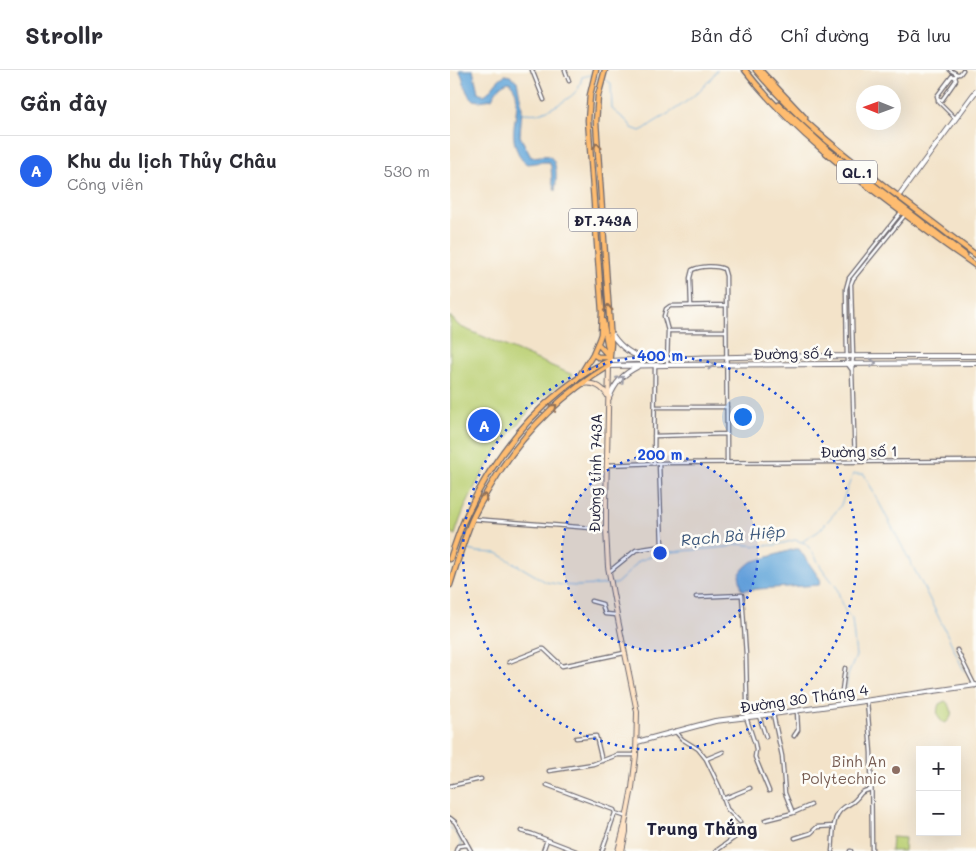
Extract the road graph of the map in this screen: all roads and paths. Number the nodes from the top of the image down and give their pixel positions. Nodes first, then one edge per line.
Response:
1 (532, 70) edge
2 (565, 70) edge
3 (596, 70) edge
4 (746, 70) edge
5 (756, 70) edge
6 (760, 70) edge
7 (950, 70) edge
8 (963, 70) edge
9 (604, 73) edge
10 (956, 76) junction
11 (569, 81) dead end
12 (976, 91) edge
13 (938, 99) junction
14 (544, 100) dead end
15 (955, 119) junction
16 (862, 169) junction
17 (899, 195) junction
18 (905, 211) junction
19 (976, 251) edge
20 (976, 255) edge
21 (976, 265) edge
22 (849, 283) junction
23 (726, 305) junction
24 (691, 306) junction
25 (602, 312) junction
26 (610, 331) junction
27 (668, 331) junction
28 (726, 331) junction
29 (598, 344) junction
30 (593, 354) junction
31 (847, 356) junction
32 (853, 356) junction
33 (976, 356) edge
34 (726, 357) junction
35 (667, 358) junction
36 (644, 359) junction
37 (609, 361) junction
38 (847, 363) junction
39 (853, 363) junction
40 (976, 363) edge
41 (639, 365) junction
42 (655, 365) junction
43 (667, 365) junction
44 (726, 365) junction
45 (852, 370) junction
46 (579, 377) junction
47 (582, 384) junction
48 (609, 398) junction
49 (655, 407) junction
50 (727, 407) junction
51 (727, 434) junction
52 (654, 436) junction
53 (514, 437) junction
54 (520, 443) junction
55 (976, 461) edge
56 (727, 462) junction
57 (855, 462) junction
58 (654, 463) junction
59 (659, 463) junction
60 (606, 465) junction
61 (472, 519) junction
62 (606, 529) junction
63 (450, 559) edge
64 (609, 572) junction
65 (450, 585) edge
66 (696, 597) dead end
67 (591, 602) dead end
68 (605, 614) junction
69 (617, 615) junction
70 (606, 619) dead end
71 (957, 650) dead end
72 (624, 653) junction
73 (510, 662) dead end
74 (845, 668) dead end
75 (975, 685) edge
76 (867, 701) junction
77 (840, 705) junction
78 (796, 711) junction
79 (774, 714) junction
80 (759, 716) junction
81 (746, 717) junction
82 (675, 731) junction
83 (794, 736) dead end
84 (766, 737) dead end
85 (576, 738) dead end
86 (637, 742) junction
87 (723, 752) dead end
88 (636, 755) junction
89 (706, 759) junction
90 (602, 761) junction
91 (549, 771) dead end
92 (481, 779) dead end
93 (546, 785) dead end
94 (450, 786) edge
95 (750, 788) dead end
96 (872, 789) junction
97 (769, 792) dead end
98 (723, 799) junction
99 (811, 805) dead end
100 (615, 812) junction
101 (793, 812) junction
102 (627, 817) junction
103 (450, 818) edge
104 (765, 820) dead end
105 (740, 822) dead end
106 (625, 824) junction
107 (834, 826) junction
108 (737, 827) dead end
109 (521, 831) dead end
110 (794, 838) dead end
111 (548, 840) junction
112 (466, 845) junction
113 (456, 851) edge
114 (471, 851) edge
115 (543, 851) edge
116 (576, 851) edge
117 (602, 851) edge
118 (618, 851) edge
119 (622, 851) edge
120 (716, 851) edge
121 (832, 851) edge
122 (872, 851) edge

1 - 14 street
2 - 11 street
3 - 25 main road, ĐT.743A
4 - 18 main road, QL.1
5 - 16 main road, QL.1
6 - 16 main road, QL.1
7 - 10 street
8 - 10 street
26 -> 9 main road, ĐT.743A
10 - 13 street
10 - 13 street
12 - 15 street
13 - 15 street
15 - 17 street
16 - 17 main road, QL.1
17 - 19 main road, QL.1
17 - 20 main road, QL.1
18 - 21 main road, QL.1
18 - 22 street
22 - 31 street
22 - 32 street
23 - 24 street
23 - 24 street
23 - 28 street
24 - 27 street
25 - 29 main road
25 - 37 main road, Đường tỉnh 743A / ĐT.743A
26 - 36 street
26 - 37 main road, ĐT.743A
27 - 28 street
27 - 35 street
28 - 34 street
29 - 30 main road
29 - 37 main road
30 - 37 main road
30 - 46 main road
31 - 32 street, Đường số 4
31 - 34 street, Đường số 4
31 - 38 street
32 - 33 street, Đường số 4
32 - 39 street
34 - 35 street, Đường số 4
34 - 44 street
35 - 36 street, Đường số 4
35 - 43 street
36 - 37 street, Đường số 4
37 - 41 street, Đường số 4
37 - 46 main road
37 - 47 main road
37 - 48 main road, Đường tỉnh 743A / ĐT.743A
38 - 39 street, Đường số 4
38 - 44 street, Đường số 4
38 - 45 street
39 -> 40 street, Đường số 4
39 - 45 street
41 - 42 street, Đường số 4
48 -> 41 street
42 - 43 street, Đường số 4
42 - 49 street
43 -> 44 street, Đường số 4
44 - 50 street
45 - 57 street
46 - 53 main road
47 - 48 main road
54 -> 47 main road
48 - 60 main road, Đường tỉnh 743A / ĐT.743A
49 - 50 street
49 - 52 street
50 - 51 street
51 - 52 street
51 - 56 street
52 - 58 street
53 - 54 main road
53 - 63 main road
61 -> 54 main road
55 - 57 street, Đường số 1
56 - 57 street, Đường số 1
56 - 59 street, Đường số 1
58 - 59 street, Đường số 1
58 - 60 street, Đường số 1
59 - 64 street
60 - 62 main road, Đường tỉnh 743A / ĐT.743A
61 - 62 street
61 - 65 main road
62 - 64 main road, Đường tỉnh 743A / ĐT.743A
64 - 69 main road, Đường tỉnh 743A / ĐT.743A
66 - 81 street
67 - 68 street
68 - 69 street
68 - 70 street
69 - 72 main road, ĐT.743A
71 - 75 street
72 - 73 street
72 - 86 main road, ĐT.743A
74 - 77 street
75 - 76 street, Đường 30 Tháng 4
76 - 77 street, Đường 30 Tháng 4
76 - 96 street
77 - 78 street, Đường 30 Tháng 4
78 - 79 street, Đường 30 Tháng 4
78 - 83 street
79 - 80 street, Đường 30 Tháng 4
79 - 101 street
80 - 81 street, Đường 30 Tháng 4
80 - 84 street
81 - 82 street, Đường 30 Tháng 4
81 - 97 street
82 - 86 street, Đường 30 Tháng 4
82 - 89 street
85 - 90 street
86 - 88 main road, ĐT.743A
87 - 89 street
88 - 90 street
88 - 102 main road, ĐT.743A
89 - 98 street
90 - 91 street
92 - 94 street
93 - 100 street
95 - 98 street
96 - 107 street
96 - 122 street
98 - 105 street
99 - 101 street
100 - 102 street
100 - 117 street
101 - 104 street
102 - 106 main road, ĐT.743A
103 - 112 street
106 - 118 main road, ĐT.743A
106 - 119 main road, ĐT.743A
107 - 110 street
107 - 121 street
108 - 120 street
109 - 111 street
111 - 115 street
111 - 116 street
112 - 113 street
112 - 114 street

